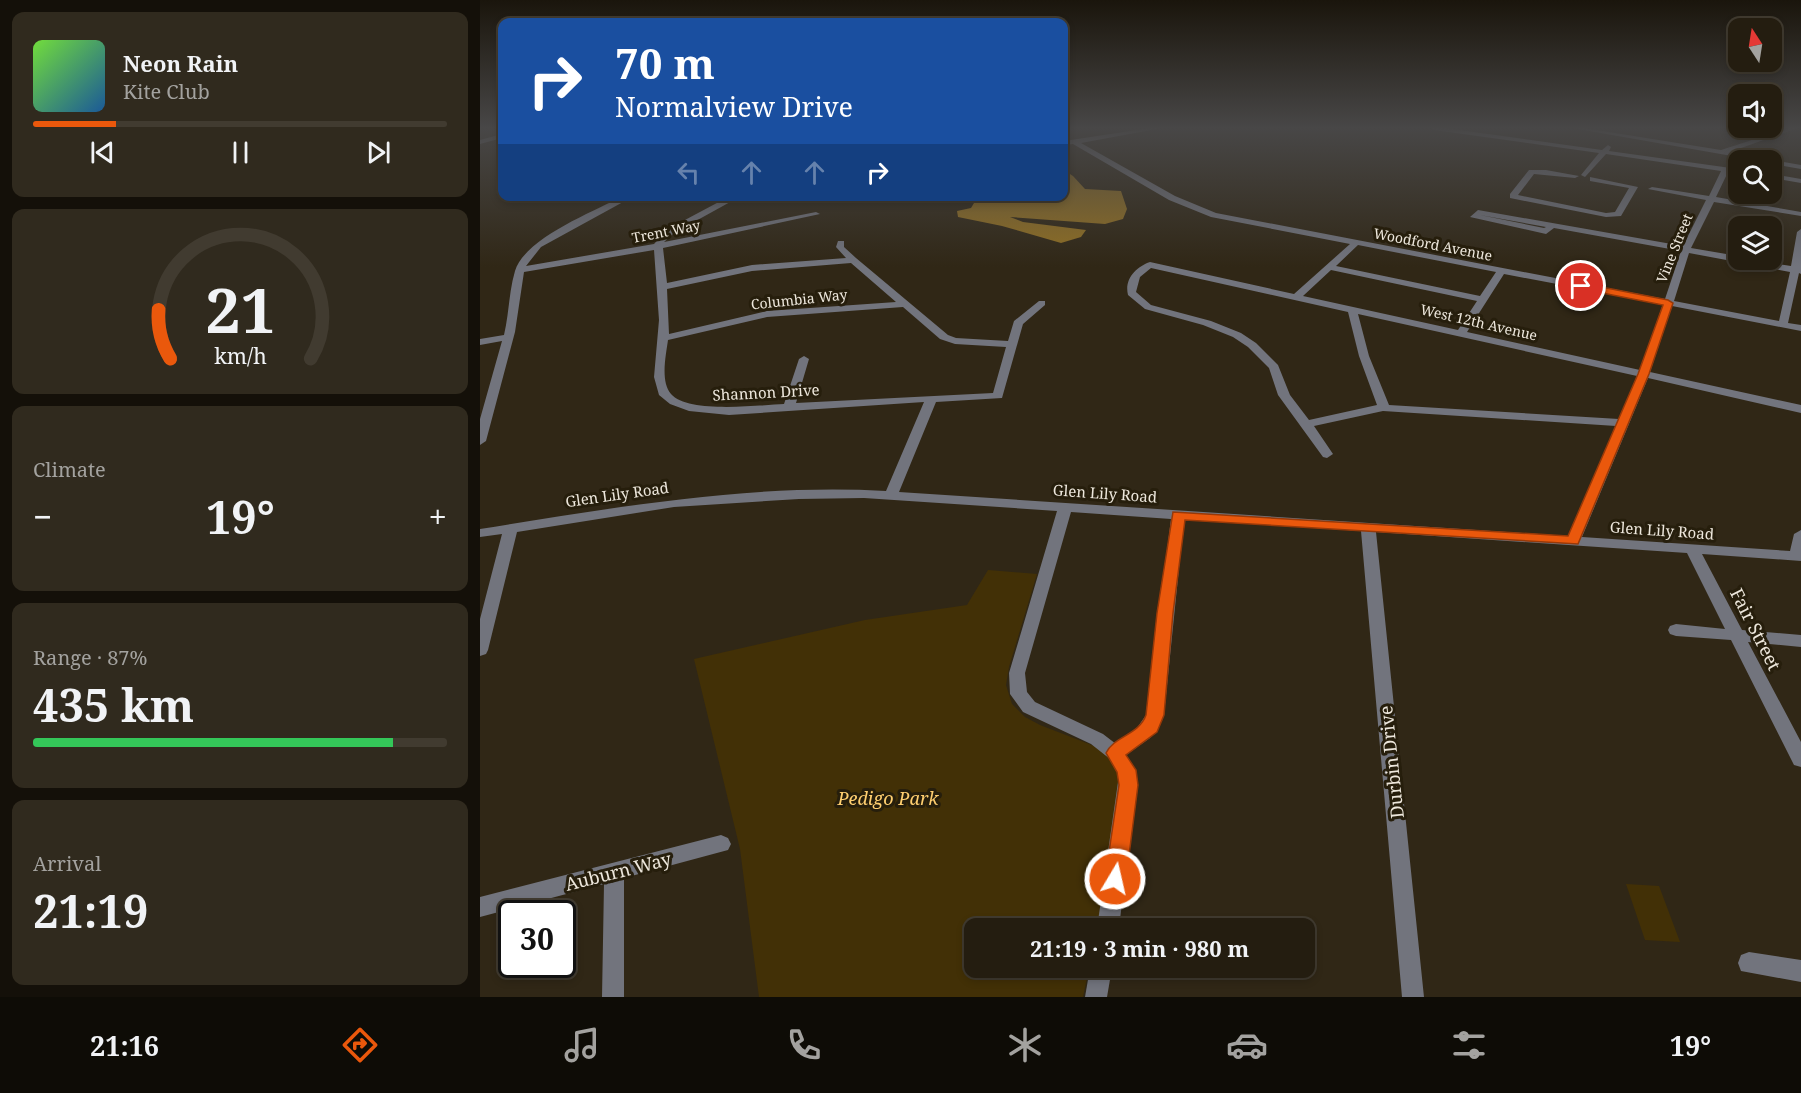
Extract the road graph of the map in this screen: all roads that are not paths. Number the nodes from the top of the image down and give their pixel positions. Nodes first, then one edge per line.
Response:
1 (1131, 175) edge
2 (1530, 175) edge
3 (1564, 175) edge
4 (1723, 175) edge
5 (1589, 177) joint
6 (1782, 178) edge
7 (1801, 181) edge
8 (1652, 189) dead end
9 (1710, 199) junction
10 (620, 201) edge
11 (722, 201) edge
12 (727, 201) edge
13 (711, 209) junction
14 (816, 214) dead end
15 (1801, 214) edge
16 (1551, 226) junction
17 (1801, 232) edge
18 (1357, 242) junction
19 (841, 243) dead end
20 (658, 247) junction
21 (1686, 250) junction
22 (1728, 258) edge
23 (853, 260) junction
24 (1330, 267) junction
25 (1782, 268) edge
26 (520, 270) junction
27 (1501, 270) junction
28 (1798, 271) edge
29 (662, 287) junction
30 (1297, 296) junction
31 (1796, 296) edge
32 (1484, 300) junction
33 (1042, 303) dead end
34 (1668, 303) junction
35 (903, 304) junction
36 (1352, 309) junction
37 (1783, 324) junction
38 (1801, 328) edge
39 (1461, 333) junction
40 (508, 337) junction
41 (663, 338) junction
42 (480, 342) edge
43 (1011, 344) junction
44 (804, 359) dead end
45 (1644, 374) junction
46 (932, 398) junction
47 (789, 406) junction
48 (1385, 408) junction
49 (1801, 409) edge
50 (1623, 423) junction
51 (1306, 424) junction
52 (480, 441) edge
53 (1328, 454) dead end
54 (891, 495) junction
55 (1065, 508) junction
56 (1178, 515) junction
57 (511, 527) junction
58 (1368, 527) junction
59 (480, 533) edge
60 (1801, 534) edge
61 (1573, 541) junction
62 (1692, 549) junction
63 (1799, 556) edge
64 (1676, 630) dead end
65 (1737, 635) junction
66 (1801, 640) edge
67 (480, 650) edge
68 (1115, 753) junction
69 (1801, 760) edge
70 (721, 844) dead end
71 (614, 871) junction
72 (480, 907) edge
73 (1109, 918) edge
74 (1749, 963) dead end
75 (1801, 970) edge
76 (1099, 978) edge
77 (613, 997) edge
78 (1096, 997) edge
79 (1413, 997) edge

1 - 18 street, Woodford Avenue
2 - 5 street
3 - 5 street
4 - 9 street, Vine Street
6 - 7 street
8 - 9 street
9 - 15 street
9 - 21 street, Vine Street
10 - 26 street
11 - 13 street
12 - 13 street
13 - 20 street
14 - 20 street, Trent Way
16 - 16 street
16 - 21 street
17 - 28 street
18 - 24 street
18 - 27 street, Woodford Avenue
19 - 23 street
20 - 26 street, Trent Way
20 - 29 street, Shannon Drive
21 - 22 street
21 - 34 street, Vine Street
23 - 29 street
23 - 35 street
24 - 30 street
24 - 32 street
25 - 28 street
26 - 40 street
27 - 32 street
27 - 34 street, Woodford Avenue
28 - 31 street
29 - 41 street, Shannon Drive
30 - 36 street, West 12th Avenue
30 - 51 street, West 12th Avenue
31 - 37 street
32 - 39 street
33 - 43 street
34 - 37 street, Woodford Avenue
34 - 45 street, Vine Street
35 - 41 street, Columbia Way
35 - 43 street
36 - 39 street, West 12th Avenue
36 - 48 street
37 - 38 street, Woodford Avenue
39 - 45 street, West 12th Avenue
40 - 42 street
40 - 52 street
41 - 47 street, Shannon Drive
43 - 46 street, Shannon Drive
44 - 47 street
45 - 49 street, West 12th Avenue
45 - 50 street, Vine Street
46 - 47 street, Shannon Drive
46 - 54 street
48 - 50 street
48 - 51 street
50 - 61 street, Vine Street
51 - 53 street
54 - 55 street, Glen Lily Road
54 - 57 street, Glen Lily Road
55 - 56 street, Glen Lily Road
55 - 68 street
56 - 58 street, Glen Lily Road
56 - 68 street
57 - 59 street, Glen Lily Road
57 - 67 street
58 - 61 street, Glen Lily Road
58 - 79 street, Durbin Drive
60 - 63 street
61 - 62 street, Glen Lily Road
62 - 63 street, Glen Lily Road
62 - 65 street, Fair Street
64 - 65 street
65 - 66 street
65 - 69 street, Fair Street
68 - 73 street
70 - 71 street, Auburn Way
71 - 72 street, Auburn Way
71 - 77 street
74 - 75 street
76 - 78 street

